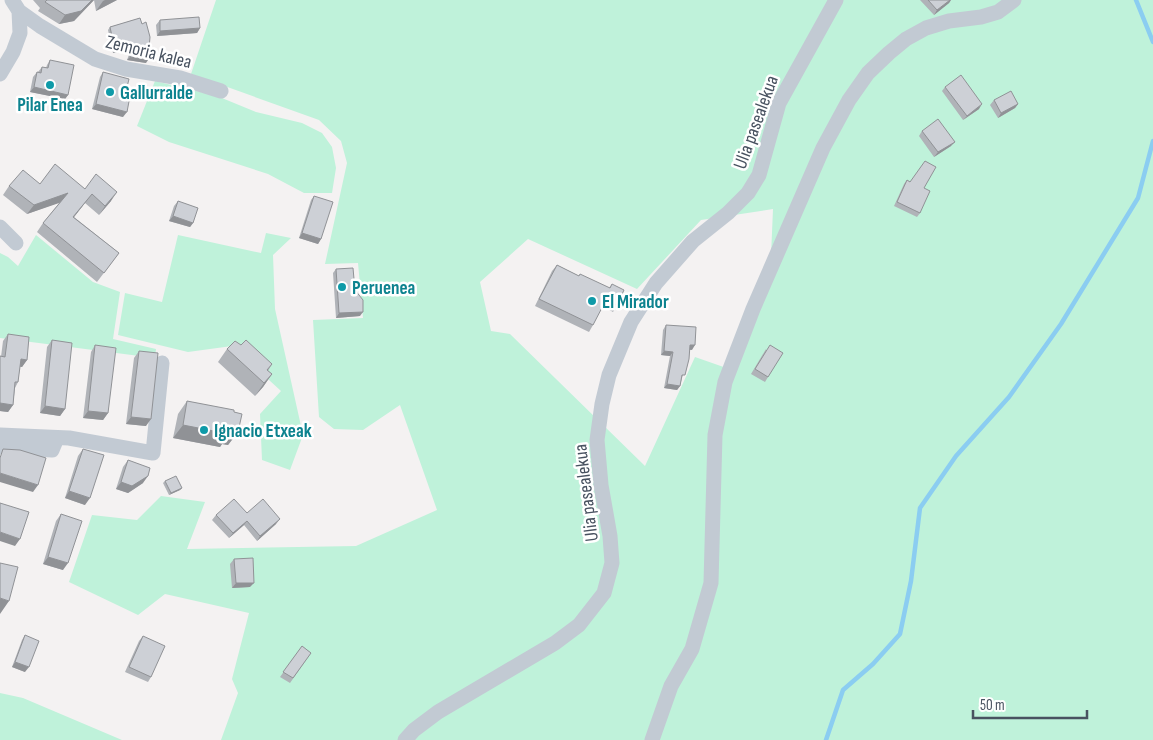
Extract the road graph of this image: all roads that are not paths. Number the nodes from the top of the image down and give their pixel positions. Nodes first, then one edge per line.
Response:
1 (836, 0) edge
2 (1014, 0) edge
3 (16, 6) edge
4 (0, 74) edge
5 (220, 91) dead end
6 (0, 227) edge
7 (16, 243) dead end
8 (162, 363) dead end
9 (0, 435) edge
10 (57, 438) junction
11 (0, 447) edge
12 (405, 740) edge
13 (652, 740) edge

1 - 12 street, Ulia pasealekua
2 - 13 street
3 - 4 street, Zemoria kalea
3 - 5 street, Zemoria kalea
6 - 7 street
8 - 10 street
9 - 10 street
10 - 11 street

